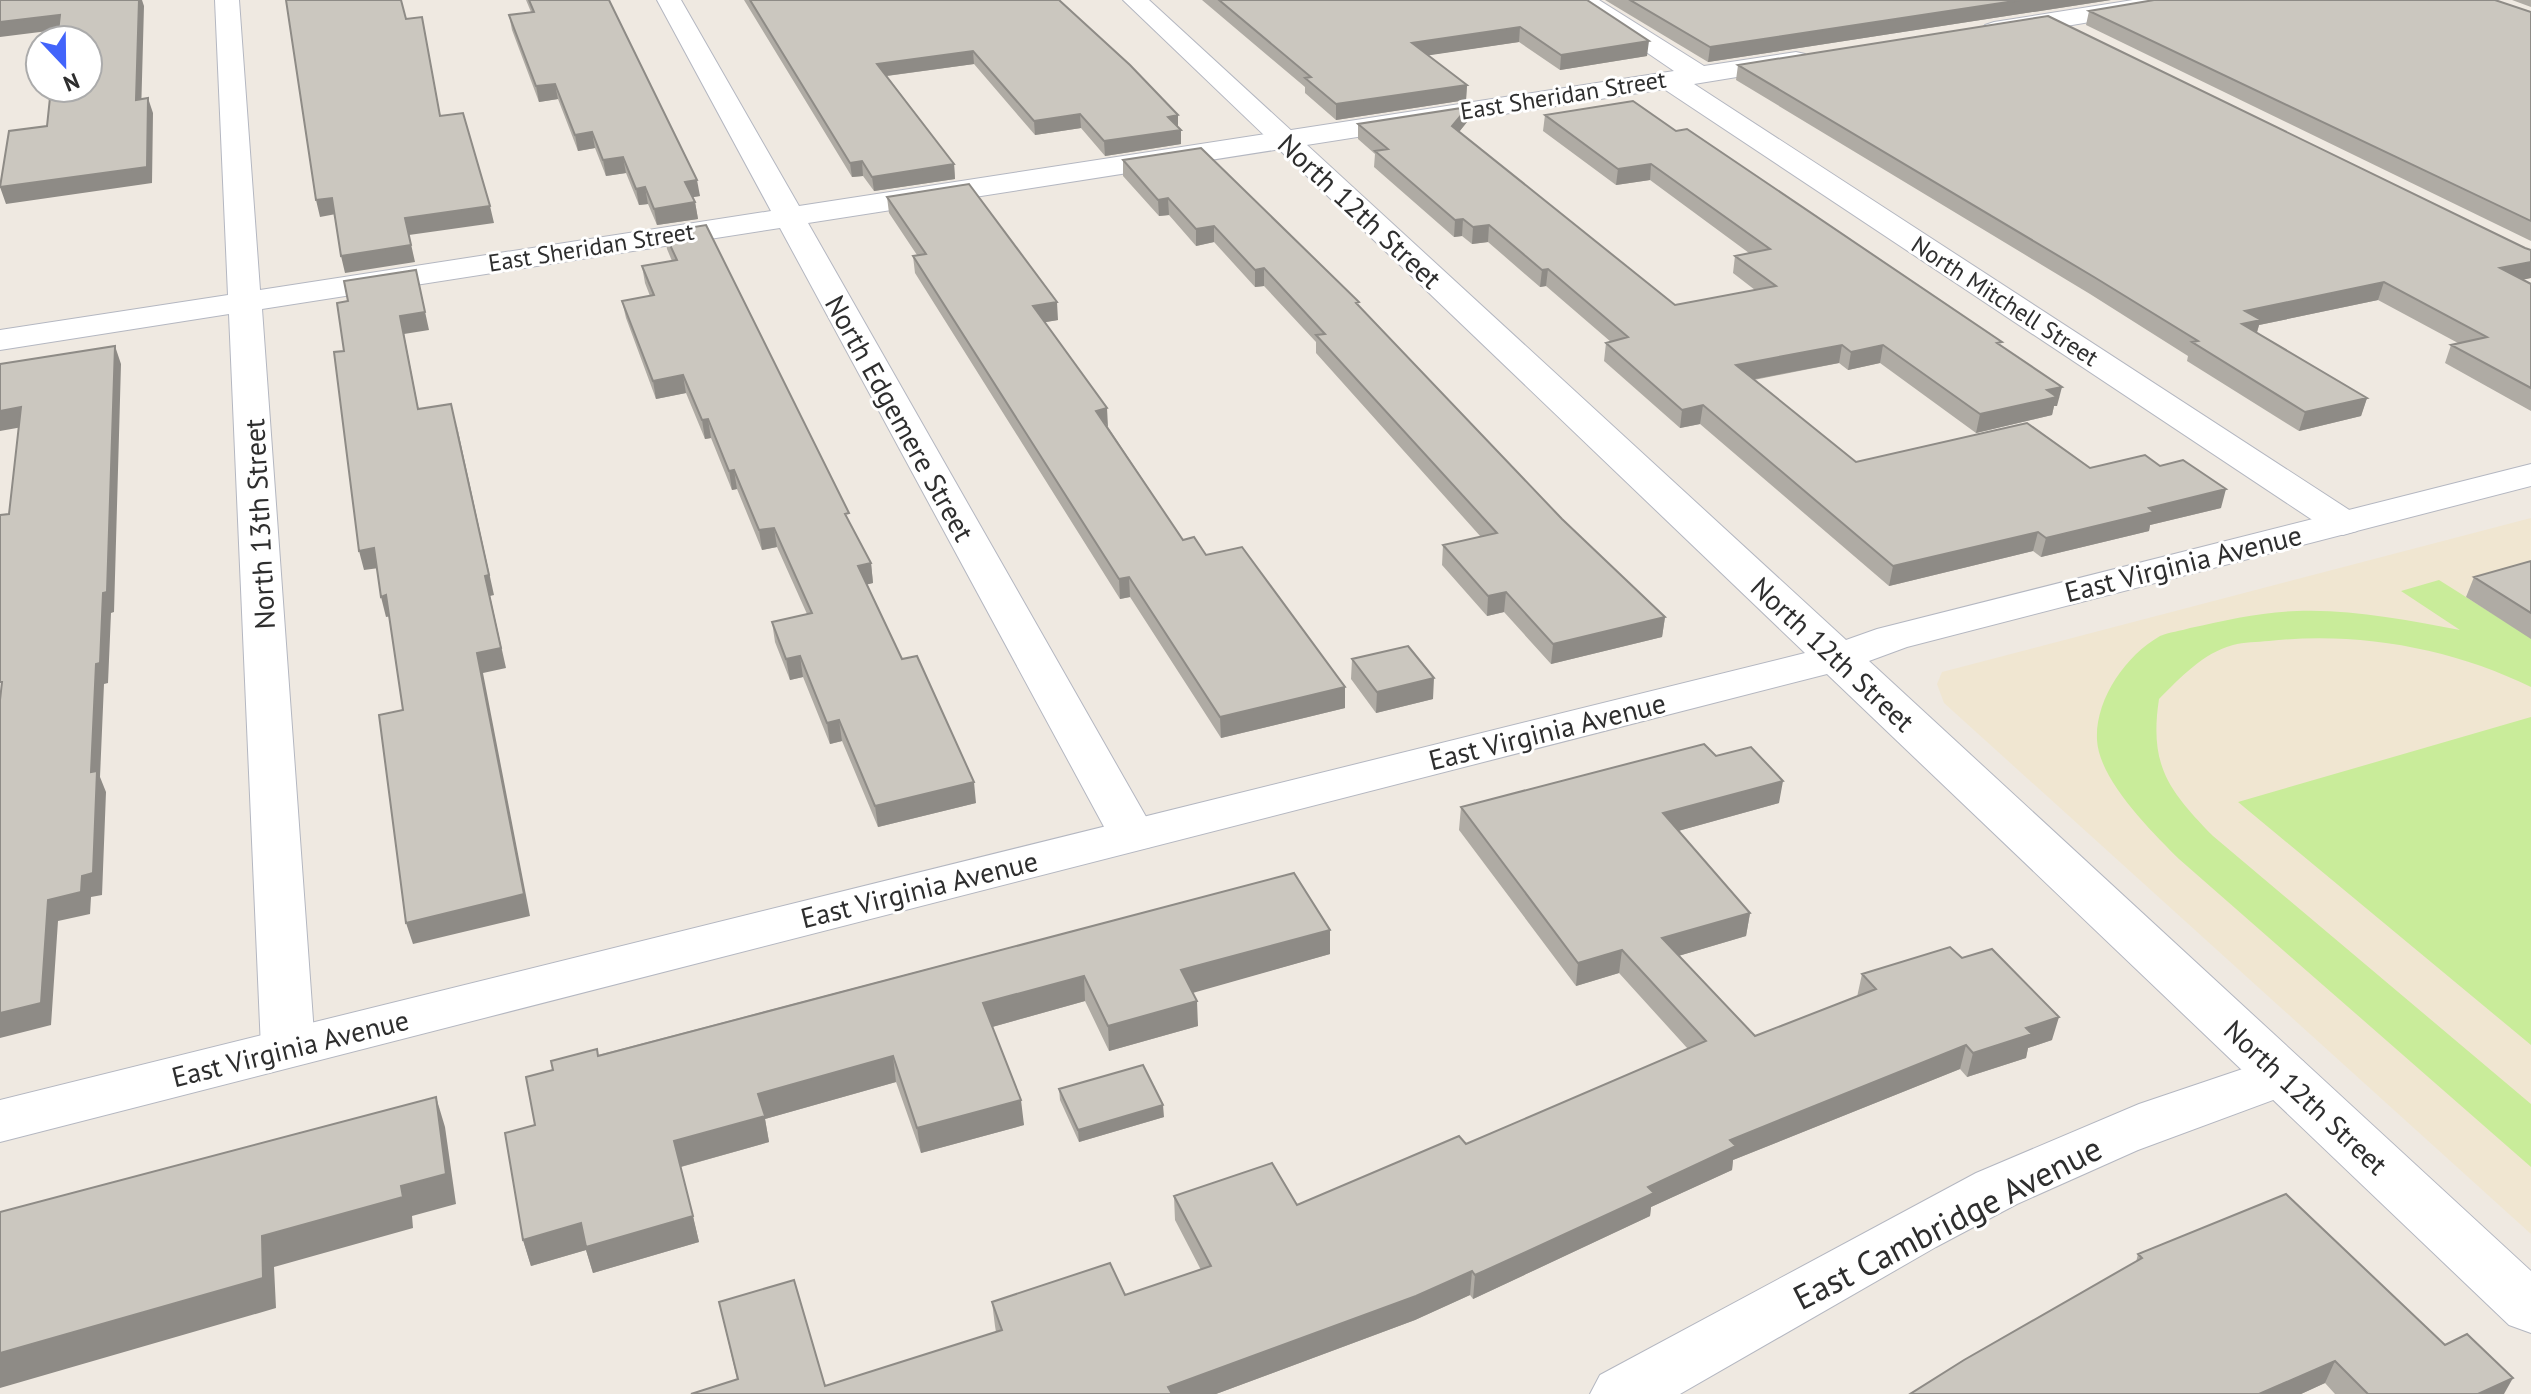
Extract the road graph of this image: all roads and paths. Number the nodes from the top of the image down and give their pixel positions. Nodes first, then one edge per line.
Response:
1 (227, 0) edge
2 (669, 0) edge
3 (1135, 0) edge
4 (1582, 0) edge
5 (2179, 0) edge
6 (2052, 13) edge
7 (1962, 35) edge
8 (2099, 45) edge
9 (1824, 56) edge
10 (1683, 77) junction
11 (1282, 139) junction
12 (788, 216) junction
13 (246, 302) junction
14 (0, 340) edge
15 (2531, 475) edge
16 (2531, 504) edge
17 (2343, 523) junction
18 (1838, 658) junction
19 (1133, 836) junction
20 (288, 1048) junction
21 (2284, 1075) junction
22 (0, 1121) edge
23 (2531, 1308) edge
24 (1622, 1394) edge

1 - 13 street, North 13th Street
2 - 12 street, North Edgemere Street
3 - 11 street, North 12th Street
4 - 10 street, North Mitchell Street
5 - 6 street
6 - 7 street
6 - 8 street
9 - 10 street, East Sheridan Street
10 - 11 street, East Sheridan Street
10 - 17 street, North Mitchell Street
11 - 12 street, East Sheridan Street
11 - 18 street, North 12th Street
12 - 13 street, East Sheridan Street
12 - 19 street, North Edgemere Street
13 - 14 street, East Sheridan Street
13 - 20 street, North 13th Street
15 - 17 street, East Virginia Avenue
16 - 18 street, East Virginia Avenue
17 - 18 street, East Virginia Avenue
18 - 19 street, East Virginia Avenue
18 - 21 street, North 12th Street
19 - 20 street, East Virginia Avenue
20 - 22 street, East Virginia Avenue
21 - 23 street, North 12th Street
21 - 24 street, East Cambridge Avenue

